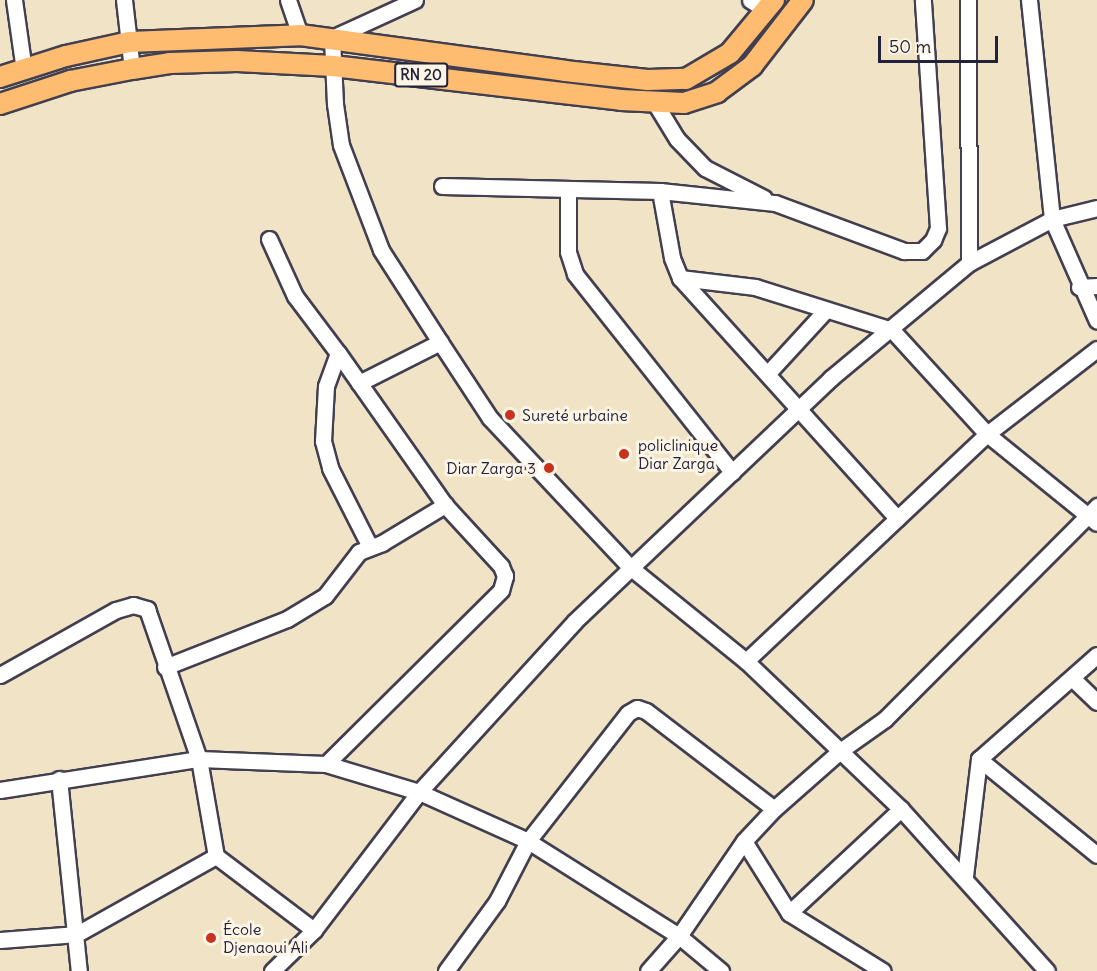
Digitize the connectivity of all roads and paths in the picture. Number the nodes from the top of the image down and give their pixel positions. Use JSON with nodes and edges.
{"nodes":[{"id":1,"x":14,"y":0,"type":"edge"},
{"id":2,"x":124,"y":0,"type":"edge"},
{"id":3,"x":288,"y":0,"type":"edge"},
{"id":4,"x":415,"y":0,"type":"edge"},
{"id":5,"x":803,"y":0,"type":"edge"},
{"id":6,"x":923,"y":0,"type":"edge"},
{"id":7,"x":968,"y":0,"type":"edge"},
{"id":8,"x":1029,"y":0,"type":"edge"},
{"id":9,"x":763,"y":3,"type":"edge"},
{"id":10,"x":300,"y":35,"type":"junction"},
{"id":11,"x":332,"y":38,"type":"junction"},
{"id":12,"x":129,"y":42,"type":"junction"},
{"id":13,"x":333,"y":66,"type":"junction"},
{"id":14,"x":132,"y":69,"type":"junction"},
{"id":15,"x":24,"y":70,"type":"junction"},
{"id":16,"x":0,"y":77,"type":"edge"},
{"id":17,"x":655,"y":103,"type":"junction"},
{"id":18,"x":0,"y":104,"type":"edge"},
{"id":19,"x":442,"y":186,"type":"dead end"},
{"id":20,"x":568,"y":189,"type":"junction"},
{"id":21,"x":660,"y":191,"type":"junction"},
{"id":22,"x":775,"y":203,"type":"junction"},
{"id":23,"x":1097,"y":208,"type":"edge"},
{"id":24,"x":1052,"y":219,"type":"junction"},
{"id":25,"x":269,"y":239,"type":"dead end"},
{"id":26,"x":969,"y":263,"type":"junction"},
{"id":27,"x":680,"y":278,"type":"junction"},
{"id":28,"x":1097,"y":286,"type":"edge"},
{"id":29,"x":1079,"y":287,"type":"junction"},
{"id":30,"x":825,"y":311,"type":"junction"},
{"id":31,"x":1097,"y":321,"type":"edge"},
{"id":32,"x":892,"y":330,"type":"junction"},
{"id":33,"x":440,"y":342,"type":"junction"},
{"id":34,"x":1097,"y":349,"type":"edge"},
{"id":35,"x":338,"y":353,"type":"junction"},
{"id":36,"x":768,"y":372,"type":"junction"},
{"id":37,"x":359,"y":383,"type":"junction"},
{"id":38,"x":800,"y":407,"type":"junction"},
{"id":39,"x":987,"y":434,"type":"junction"},
{"id":40,"x":732,"y":472,"type":"junction"},
{"id":41,"x":445,"y":505,"type":"junction"},
{"id":42,"x":1095,"y":514,"type":"edge"},
{"id":43,"x":897,"y":518,"type":"junction"},
{"id":44,"x":369,"y":545,"type":"junction"},
{"id":45,"x":632,"y":568,"type":"junction"},
{"id":46,"x":1097,"y":655,"type":"edge"},
{"id":47,"x":746,"y":661,"type":"junction"},
{"id":48,"x":165,"y":668,"type":"junction"},
{"id":49,"x":0,"y":675,"type":"edge"},
{"id":50,"x":1073,"y":679,"type":"junction"},
{"id":51,"x":1097,"y":702,"type":"edge"},
{"id":52,"x":840,"y":750,"type":"junction"},
{"id":53,"x":199,"y":759,"type":"junction"},
{"id":54,"x":979,"y":759,"type":"junction"},
{"id":55,"x":326,"y":764,"type":"junction"},
{"id":56,"x":59,"y":779,"type":"junction"},
{"id":57,"x":0,"y":790,"type":"edge"},
{"id":58,"x":419,"y":792,"type":"junction"},
{"id":59,"x":774,"y":809,"type":"junction"},
{"id":60,"x":900,"y":809,"type":"junction"},
{"id":61,"x":528,"y":841,"type":"junction"},
{"id":62,"x":744,"y":841,"type":"junction"},
{"id":63,"x":1097,"y":855,"type":"edge"},
{"id":64,"x":216,"y":856,"type":"junction"},
{"id":65,"x":965,"y":876,"type":"junction"},
{"id":66,"x":789,"y":913,"type":"junction"},
{"id":67,"x":314,"y":930,"type":"junction"},
{"id":68,"x":77,"y":934,"type":"junction"},
{"id":69,"x":680,"y":936,"type":"junction"},
{"id":70,"x":0,"y":940,"type":"edge"},
{"id":71,"x":79,"y":971,"type":"edge"},
{"id":72,"x":272,"y":971,"type":"edge"},
{"id":73,"x":446,"y":971,"type":"edge"},
{"id":74,"x":648,"y":971,"type":"edge"},
{"id":75,"x":721,"y":971,"type":"edge"},
{"id":76,"x":884,"y":971,"type":"edge"},
{"id":77,"x":1047,"y":971,"type":"edge"}],
"edges":[{"from":1,"to":15,"type":"street"},
{"from":2,"to":12,"type":"street"},
{"from":3,"to":10,"type":"street"},
{"from":4,"to":11,"type":"street"},
{"from":5,"to":17,"type":"main road","number":"RN 20"},
{"from":6,"to":22,"type":"street"},
{"from":7,"to":26,"type":"street"},
{"from":8,"to":24,"type":"street"},
{"from":9,"to":11,"type":"main road","number":"RN 20"},
{"from":10,"to":11,"type":"main road","number":"RN 20"},
{"from":10,"to":12,"type":"main road","number":"RN 20"},
{"from":11,"to":13,"type":"street"},
{"from":12,"to":14,"type":"street"},
{"from":12,"to":15,"type":"main road","number":"RN 20"},
{"from":13,"to":14,"type":"main road","number":"RN 20"},
{"from":13,"to":17,"type":"main road","number":"RN 20"},
{"from":13,"to":33,"type":"street"},
{"from":14,"to":18,"type":"main road","number":"RN 20"},
{"from":15,"to":16,"type":"main road","number":"RN 20"},
{"from":17,"to":22,"type":"street"},
{"from":19,"to":20,"type":"street"},
{"from":20,"to":21,"type":"street"},
{"from":20,"to":40,"type":"street"},
{"from":21,"to":22,"type":"street"},
{"from":21,"to":27,"type":"street"},
{"from":23,"to":24,"type":"street"},
{"from":24,"to":26,"type":"street"},
{"from":24,"to":29,"type":"street"},
{"from":25,"to":35,"type":"street"},
{"from":26,"to":32,"type":"street"},
{"from":27,"to":30,"type":"street"},
{"from":27,"to":36,"type":"street"},
{"from":28,"to":29,"type":"street"},
{"from":29,"to":31,"type":"street"},
{"from":30,"to":32,"type":"street"},
{"from":30,"to":36,"type":"street"},
{"from":32,"to":38,"type":"street"},
{"from":32,"to":39,"type":"street"},
{"from":33,"to":37,"type":"street"},
{"from":33,"to":45,"type":"street"},
{"from":34,"to":39,"type":"street"},
{"from":35,"to":37,"type":"street"},
{"from":35,"to":44,"type":"street"},
{"from":36,"to":38,"type":"street"},
{"from":37,"to":41,"type":"street"},
{"from":38,"to":40,"type":"street"},
{"from":38,"to":43,"type":"street"},
{"from":39,"to":42,"type":"street"},
{"from":39,"to":43,"type":"street"},
{"from":40,"to":45,"type":"street"},
{"from":41,"to":44,"type":"street"},
{"from":41,"to":55,"type":"street"},
{"from":42,"to":52,"type":"street"},
{"from":43,"to":47,"type":"street"},
{"from":44,"to":48,"type":"street"},
{"from":45,"to":47,"type":"street"},
{"from":45,"to":58,"type":"street"},
{"from":46,"to":50,"type":"street"},
{"from":47,"to":52,"type":"street"},
{"from":48,"to":49,"type":"street"},
{"from":48,"to":53,"type":"street"},
{"from":50,"to":51,"type":"street"},
{"from":50,"to":54,"type":"street"},
{"from":52,"to":59,"type":"street"},
{"from":52,"to":60,"type":"street"},
{"from":53,"to":55,"type":"street"},
{"from":53,"to":56,"type":"street"},
{"from":53,"to":64,"type":"street"},
{"from":54,"to":63,"type":"street"},
{"from":54,"to":65,"type":"street"},
{"from":55,"to":58,"type":"street"},
{"from":56,"to":57,"type":"street"},
{"from":56,"to":68,"type":"street"},
{"from":58,"to":61,"type":"street"},
{"from":58,"to":67,"type":"street"},
{"from":59,"to":61,"type":"street"},
{"from":59,"to":62,"type":"street"},
{"from":60,"to":65,"type":"street"},
{"from":60,"to":66,"type":"street"},
{"from":61,"to":69,"type":"street"},
{"from":61,"to":73,"type":"street"},
{"from":62,"to":66,"type":"street"},
{"from":62,"to":69,"type":"street"},
{"from":64,"to":67,"type":"street"},
{"from":64,"to":68,"type":"street"},
{"from":65,"to":77,"type":"street"},
{"from":66,"to":76,"type":"street"},
{"from":67,"to":72,"type":"street"},
{"from":68,"to":70,"type":"street"},
{"from":68,"to":71,"type":"street"},
{"from":69,"to":74,"type":"street"},
{"from":69,"to":75,"type":"street"}]}
